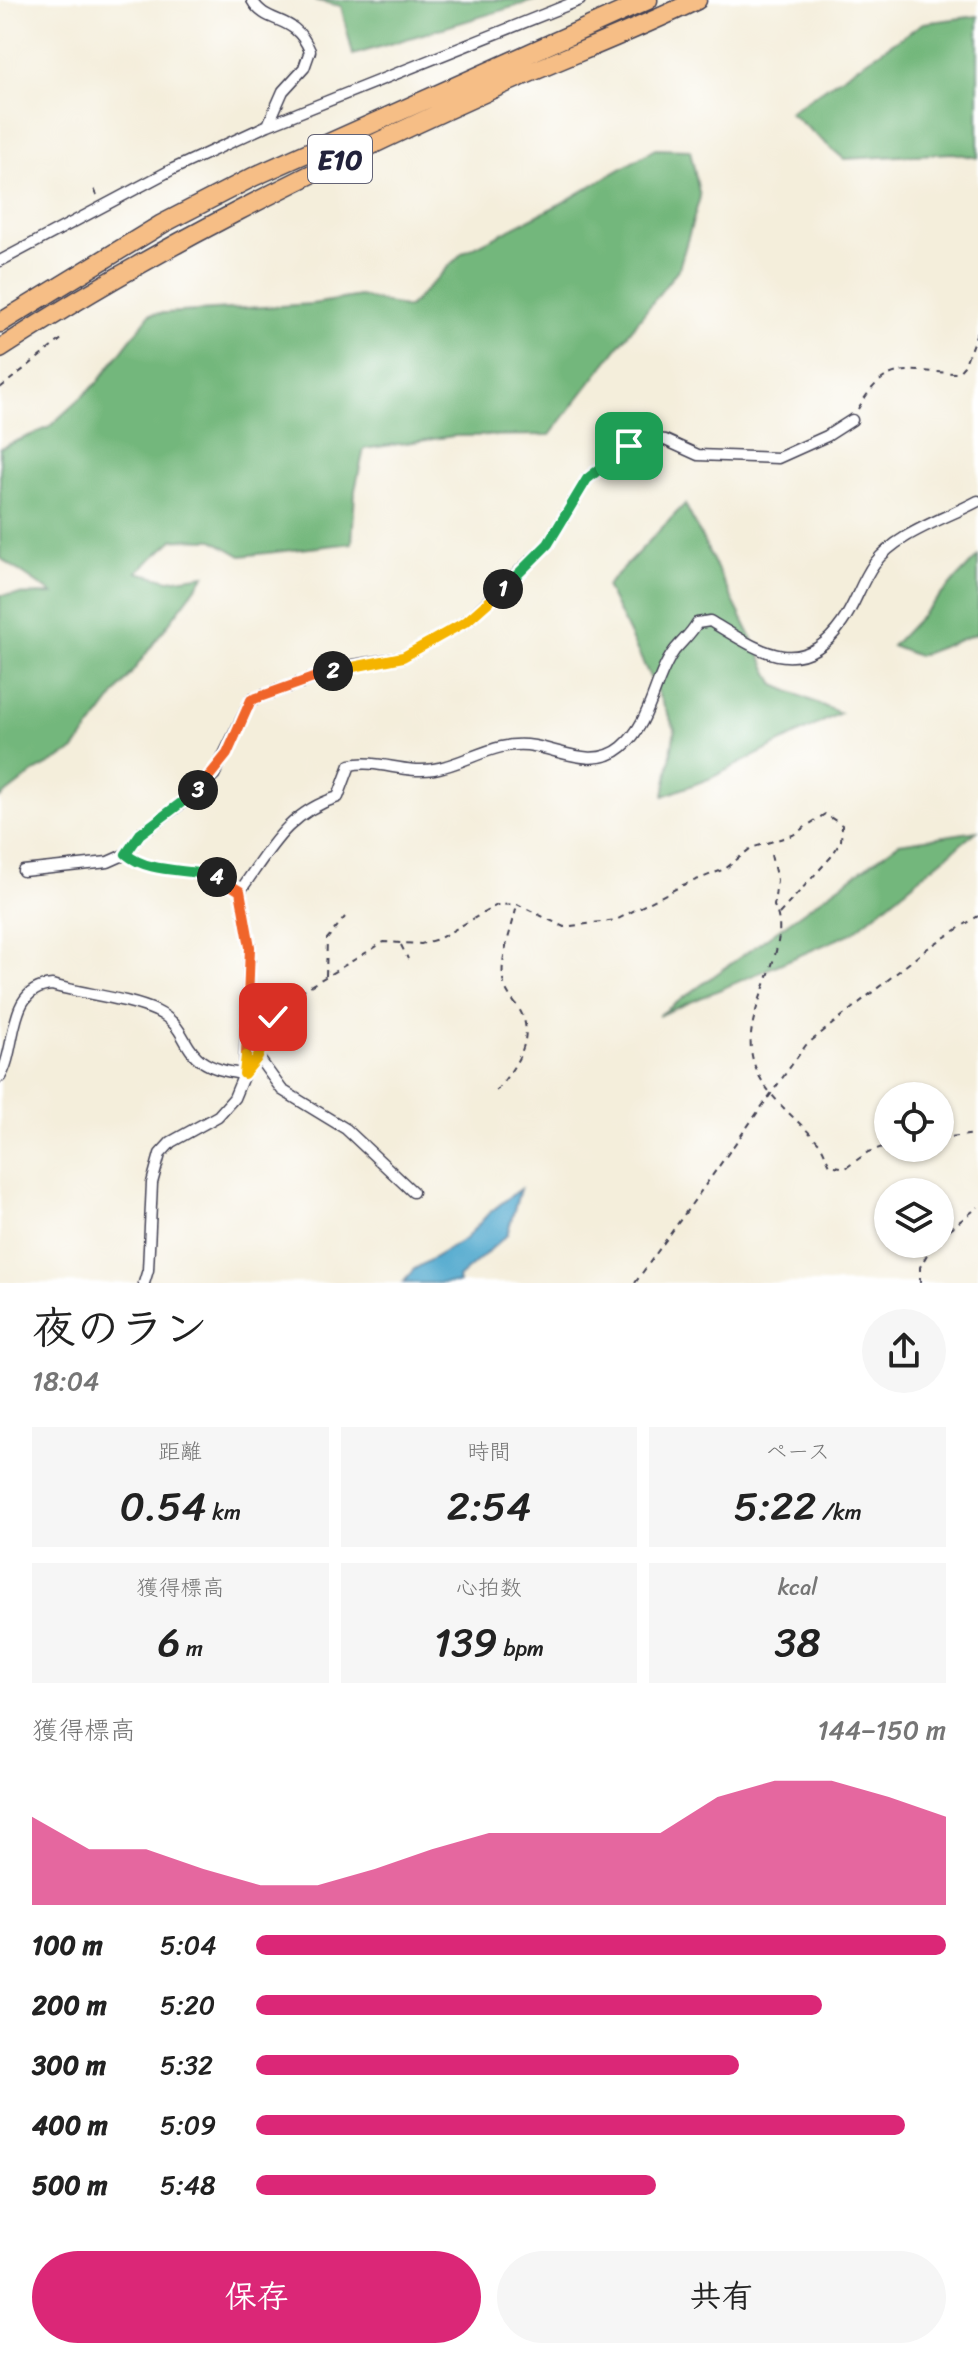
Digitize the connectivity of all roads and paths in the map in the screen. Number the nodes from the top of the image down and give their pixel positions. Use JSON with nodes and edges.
{"nodes":[{"id":1,"x":252,"y":0,"type":"edge"},
{"id":2,"x":580,"y":0,"type":"edge"},
{"id":3,"x":648,"y":0,"type":"edge"},
{"id":4,"x":697,"y":0,"type":"edge"},
{"id":5,"x":268,"y":125,"type":"junction"},
{"id":6,"x":0,"y":261,"type":"edge"},
{"id":7,"x":0,"y":323,"type":"edge"},
{"id":8,"x":978,"y":330,"type":"edge"},
{"id":9,"x":63,"y":338,"type":"dead end"},
{"id":10,"x":0,"y":349,"type":"edge"},
{"id":11,"x":0,"y":388,"type":"edge"},
{"id":12,"x":852,"y":420,"type":"joint"},
{"id":13,"x":978,"y":501,"type":"edge"},
{"id":14,"x":126,"y":854,"type":"junction"},
{"id":15,"x":771,"y":855,"type":"dead end"},
{"id":16,"x":23,"y":871,"type":"dead end"},
{"id":17,"x":240,"y":891,"type":"junction"},
{"id":18,"x":517,"y":904,"type":"junction"},
{"id":19,"x":779,"y":914,"type":"junction"},
{"id":20,"x":978,"y":916,"type":"edge"},
{"id":21,"x":345,"y":917,"type":"dead end"},
{"id":22,"x":400,"y":945,"type":"junction"},
{"id":23,"x":408,"y":959,"type":"dead end"},
{"id":24,"x":326,"y":977,"type":"junction"},
{"id":25,"x":289,"y":1000,"type":"joint"},
{"id":26,"x":258,"y":1057,"type":"junction"},
{"id":27,"x":244,"y":1074,"type":"junction"},
{"id":28,"x":0,"y":1077,"type":"edge"},
{"id":29,"x":496,"y":1091,"type":"dead end"},
{"id":30,"x":773,"y":1097,"type":"junction"},
{"id":31,"x":978,"y":1134,"type":"edge"},
{"id":32,"x":954,"y":1137,"type":"edge"},
{"id":33,"x":874,"y":1150,"type":"edge"},
{"id":34,"x":413,"y":1192,"type":"dead end"},
{"id":35,"x":978,"y":1207,"type":"edge"},
{"id":36,"x":954,"y":1226,"type":"edge"},
{"id":37,"x":925,"y":1258,"type":"edge"},
{"id":38,"x":144,"y":1283,"type":"edge"},
{"id":39,"x":635,"y":1283,"type":"edge"},
{"id":40,"x":920,"y":1283,"type":"edge"}],
"edges":[{"from":1,"to":5,"type":"street"},
{"from":2,"to":5,"type":"street"},
{"from":3,"to":7,"type":"highway","number":"E10"},
{"from":4,"to":10,"type":"highway","number":"E10"},
{"from":5,"to":6,"type":"street"},
{"from":8,"to":12,"type":"path"},
{"from":9,"to":11,"type":"path"},
{"from":12,"to":14,"type":"street"},
{"from":13,"to":17,"type":"street"},
{"from":14,"to":16,"type":"street"},
{"from":14,"to":17,"type":"path"},
{"from":15,"to":19,"type":"path"},
{"from":17,"to":27,"type":"street"},
{"from":18,"to":19,"type":"path"},
{"from":18,"to":22,"type":"path"},
{"from":18,"to":29,"type":"path"},
{"from":19,"to":30,"type":"path"},
{"from":20,"to":30,"type":"path"},
{"from":21,"to":24,"type":"path"},
{"from":22,"to":23,"type":"path"},
{"from":22,"to":24,"type":"path"},
{"from":24,"to":25,"type":"path"},
{"from":25,"to":26,"type":"street"},
{"from":26,"to":27,"type":"street"},
{"from":26,"to":34,"type":"street"},
{"from":27,"to":28,"type":"street"},
{"from":27,"to":38,"type":"street"},
{"from":30,"to":33,"type":"path"},
{"from":30,"to":39,"type":"path"},
{"from":31,"to":32,"type":"path"},
{"from":35,"to":36,"type":"path"},
{"from":37,"to":40,"type":"path"}]}
